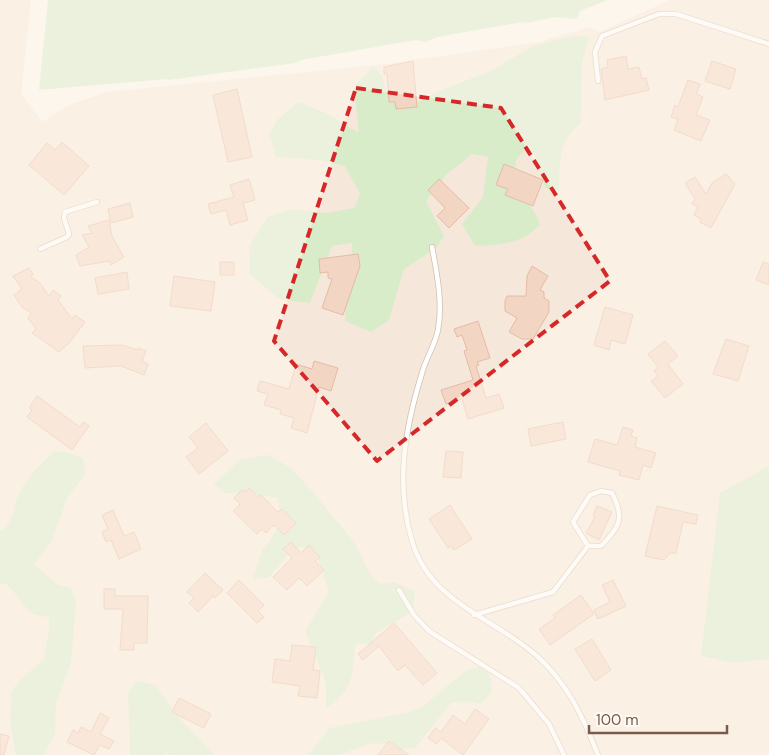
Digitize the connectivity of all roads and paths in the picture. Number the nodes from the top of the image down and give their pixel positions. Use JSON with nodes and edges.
{"nodes":[{"id":1,"x":769,"y":44,"type":"edge"},
{"id":2,"x":598,"y":81,"type":"dead end"},
{"id":3,"x":97,"y":202,"type":"dead end"},
{"id":4,"x":432,"y":247,"type":"dead end"},
{"id":5,"x":40,"y":249,"type":"dead end"},
{"id":6,"x":588,"y":546,"type":"junction"},
{"id":7,"x":399,"y":590,"type":"dead end"},
{"id":8,"x":474,"y":615,"type":"junction"},
{"id":9,"x":564,"y":755,"type":"edge"},
{"id":10,"x":598,"y":755,"type":"edge"}],
"edges":[{"from":1,"to":2,"type":"lane"},
{"from":3,"to":5,"type":"lane"},
{"from":4,"to":8,"type":"lane"},
{"from":6,"to":6,"type":"lane"},
{"from":6,"to":8,"type":"lane"},
{"from":7,"to":9,"type":"lane"},
{"from":8,"to":10,"type":"lane"}]}
